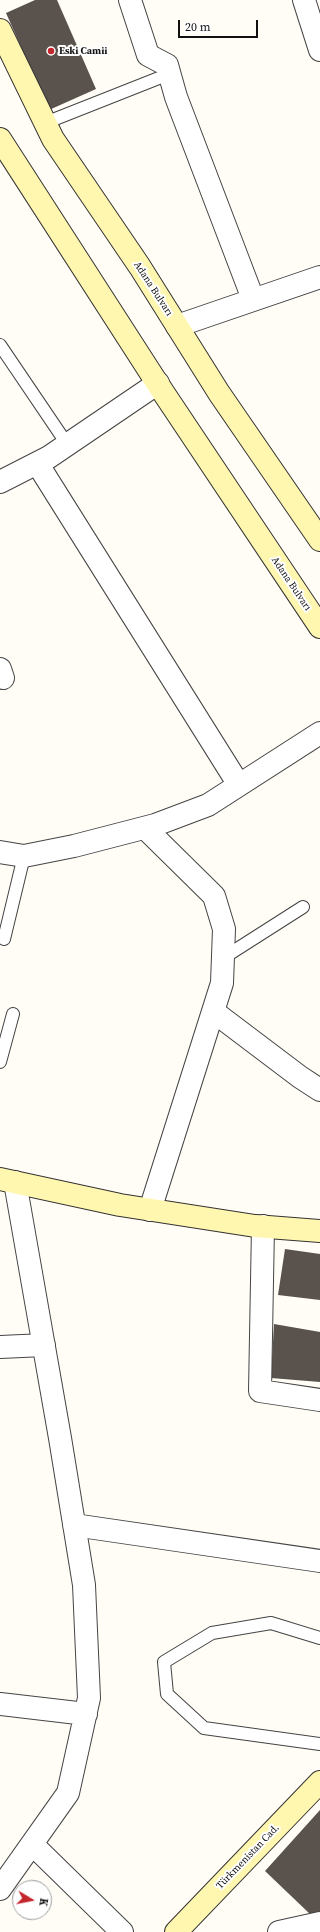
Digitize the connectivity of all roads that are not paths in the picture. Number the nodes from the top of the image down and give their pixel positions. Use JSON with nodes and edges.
{"nodes":[{"id":1,"x":130,"y":0,"type":"edge"},
{"id":2,"x":304,"y":0,"type":"edge"},
{"id":3,"x":0,"y":30,"type":"edge"},
{"id":4,"x":320,"y":50,"type":"edge"},
{"id":5,"x":169,"y":74,"type":"junction"},
{"id":6,"x":45,"y":123,"type":"junction"},
{"id":7,"x":3,"y":150,"type":"edge"},
{"id":8,"x":320,"y":277,"type":"edge"},
{"id":9,"x":254,"y":299,"type":"junction"},
{"id":10,"x":177,"y":326,"type":"junction"},
{"id":11,"x":0,"y":345,"type":"edge"},
{"id":12,"x":158,"y":383,"type":"junction"},
{"id":13,"x":67,"y":444,"type":"junction"},
{"id":14,"x":37,"y":463,"type":"junction"},
{"id":15,"x":0,"y":482,"type":"edge"},
{"id":16,"x":319,"y":538,"type":"edge"},
{"id":17,"x":320,"y":626,"type":"edge"},
{"id":18,"x":320,"y":733,"type":"edge"},
{"id":19,"x":240,"y":785,"type":"junction"},
{"id":20,"x":145,"y":828,"type":"junction"},
{"id":21,"x":0,"y":852,"type":"edge"},
{"id":22,"x":24,"y":856,"type":"junction"},
{"id":23,"x":303,"y":907,"type":"dead end"},
{"id":24,"x":4,"y":939,"type":"dead end"},
{"id":25,"x":223,"y":958,"type":"junction"},
{"id":26,"x":214,"y":1012,"type":"junction"},
{"id":27,"x":13,"y":1014,"type":"dead end"},
{"id":28,"x":0,"y":1062,"type":"edge"},
{"id":29,"x":320,"y":1090,"type":"edge"},
{"id":30,"x":7,"y":1181,"type":"edge"},
{"id":31,"x":150,"y":1210,"type":"junction"},
{"id":32,"x":263,"y":1226,"type":"junction"},
{"id":33,"x":320,"y":1231,"type":"edge"},
{"id":34,"x":44,"y":1345,"type":"junction"},
{"id":35,"x":0,"y":1347,"type":"edge"},
{"id":36,"x":320,"y":1400,"type":"edge"},
{"id":37,"x":74,"y":1525,"type":"junction"},
{"id":38,"x":320,"y":1561,"type":"edge"},
{"id":39,"x":320,"y":1638,"type":"edge"},
{"id":40,"x":1,"y":1700,"type":"edge"},
{"id":41,"x":86,"y":1714,"type":"junction"},
{"id":42,"x":320,"y":1744,"type":"edge"},
{"id":43,"x":320,"y":1782,"type":"edge"},
{"id":44,"x":32,"y":1844,"type":"junction"},
{"id":45,"x":0,"y":1889,"type":"edge"},
{"id":46,"x":320,"y":1923,"type":"edge"},
{"id":47,"x":122,"y":1932,"type":"edge"},
{"id":48,"x":176,"y":1932,"type":"edge"},
{"id":49,"x":279,"y":1932,"type":"edge"}],
"edges":[{"from":1,"to":5,"type":"street"},
{"from":2,"to":4,"type":"street"},
{"from":3,"to":6,"type":"main road","name":"Adana Bulvarı"},
{"from":5,"to":6,"type":"lane"},
{"from":5,"to":9,"type":"street"},
{"from":6,"to":10,"type":"main road","name":"Adana Bulvarı"},
{"from":7,"to":12,"type":"main road","name":"Adana Bulvarı"},
{"from":8,"to":9,"type":"street"},
{"from":9,"to":10,"type":"street"},
{"from":10,"to":16,"type":"main road","name":"Adana Bulvarı"},
{"from":11,"to":13,"type":"lane"},
{"from":12,"to":13,"type":"street"},
{"from":12,"to":17,"type":"main road","name":"Adana Bulvarı"},
{"from":13,"to":14,"type":"street"},
{"from":14,"to":15,"type":"street"},
{"from":14,"to":19,"type":"street"},
{"from":18,"to":19,"type":"street"},
{"from":19,"to":20,"type":"street"},
{"from":20,"to":22,"type":"street"},
{"from":20,"to":25,"type":"street"},
{"from":21,"to":22,"type":"street"},
{"from":22,"to":24,"type":"lane"},
{"from":23,"to":25,"type":"lane"},
{"from":25,"to":26,"type":"street"},
{"from":26,"to":29,"type":"street"},
{"from":26,"to":31,"type":"street"},
{"from":27,"to":28,"type":"lane"},
{"from":30,"to":31,"type":"main road"},
{"from":30,"to":34,"type":"street"},
{"from":31,"to":32,"type":"main road"},
{"from":32,"to":33,"type":"main road"},
{"from":32,"to":36,"type":"street"},
{"from":34,"to":35,"type":"street"},
{"from":34,"to":37,"type":"street"},
{"from":37,"to":38,"type":"street"},
{"from":37,"to":41,"type":"street"},
{"from":39,"to":42,"type":"lane"},
{"from":40,"to":41,"type":"street"},
{"from":41,"to":44,"type":"street"},
{"from":43,"to":48,"type":"main road","name":"Türkmenistan Cad."},
{"from":44,"to":45,"type":"street"},
{"from":44,"to":47,"type":"street"},
{"from":46,"to":49,"type":"street"}]}
